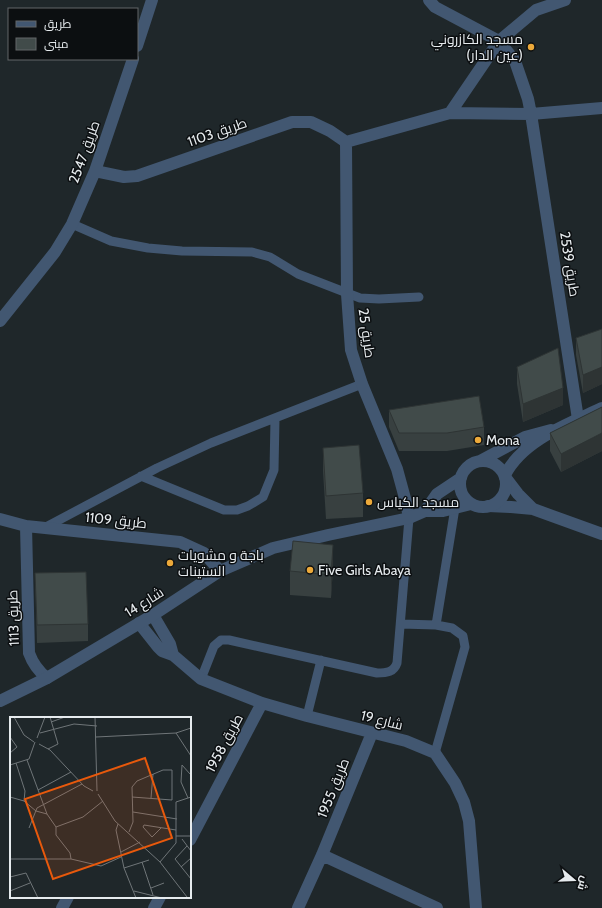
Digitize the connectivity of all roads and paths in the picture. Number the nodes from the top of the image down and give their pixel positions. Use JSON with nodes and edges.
{"nodes":[{"id":1,"x":152,"y":0,"type":"edge"},
{"id":2,"x":429,"y":0,"type":"edge"},
{"id":3,"x":565,"y":0,"type":"edge"},
{"id":4,"x":499,"y":41,"type":"junction"},
{"id":5,"x":138,"y":43,"type":"edge"},
{"id":6,"x":133,"y":60,"type":"edge"},
{"id":7,"x":602,"y":108,"type":"edge"},
{"id":8,"x":450,"y":113,"type":"junction"},
{"id":9,"x":531,"y":114,"type":"junction"},
{"id":10,"x":346,"y":142,"type":"junction"},
{"id":11,"x":95,"y":170,"type":"junction"},
{"id":12,"x":72,"y":224,"type":"junction"},
{"id":13,"x":347,"y":294,"type":"junction"},
{"id":14,"x":419,"y":297,"type":"dead end"},
{"id":15,"x":0,"y":320,"type":"edge"},
{"id":16,"x":362,"y":384,"type":"junction"},
{"id":17,"x":602,"y":408,"type":"edge"},
{"id":18,"x":275,"y":419,"type":"junction"},
{"id":19,"x":578,"y":419,"type":"junction"},
{"id":20,"x":558,"y":428,"type":"junction"},
{"id":21,"x":480,"y":461,"type":"junction"},
{"id":22,"x":142,"y":476,"type":"junction"},
{"id":23,"x":505,"y":476,"type":"junction"},
{"id":24,"x":461,"y":478,"type":"junction"},
{"id":25,"x":471,"y":504,"type":"junction"},
{"id":26,"x":488,"y":506,"type":"junction"},
{"id":27,"x":455,"y":508,"type":"junction"},
{"id":28,"x":533,"y":509,"type":"junction"},
{"id":29,"x":425,"y":511,"type":"junction"},
{"id":30,"x":409,"y":518,"type":"junction"},
{"id":31,"x":0,"y":519,"type":"edge"},
{"id":32,"x":26,"y":526,"type":"junction"},
{"id":33,"x":44,"y":528,"type":"junction"},
{"id":34,"x":602,"y":534,"type":"edge"},
{"id":35,"x":220,"y":571,"type":"junction"},
{"id":36,"x":153,"y":615,"type":"junction"},
{"id":37,"x":139,"y":623,"type":"junction"},
{"id":38,"x":401,"y":624,"type":"junction"},
{"id":39,"x":436,"y":625,"type":"junction"},
{"id":40,"x":173,"y":655,"type":"junction"},
{"id":41,"x":321,"y":660,"type":"junction"},
{"id":42,"x":46,"y":678,"type":"junction"},
{"id":43,"x":200,"y":678,"type":"junction"},
{"id":44,"x":0,"y":701,"type":"edge"},
{"id":45,"x":262,"y":702,"type":"junction"},
{"id":46,"x":307,"y":716,"type":"junction"},
{"id":47,"x":372,"y":733,"type":"junction"},
{"id":48,"x":435,"y":753,"type":"junction"},
{"id":49,"x":191,"y":838,"type":"edge"},
{"id":50,"x":322,"y":855,"type":"junction"},
{"id":51,"x":67,"y":898,"type":"edge"},
{"id":52,"x":159,"y":898,"type":"edge"},
{"id":53,"x":62,"y":908,"type":"edge"},
{"id":54,"x":154,"y":908,"type":"edge"},
{"id":55,"x":298,"y":908,"type":"edge"},
{"id":56,"x":437,"y":908,"type":"edge"},
{"id":57,"x":476,"y":908,"type":"edge"}],
"edges":[{"from":1,"to":5,"type":"street"},
{"from":2,"to":4,"type":"street"},
{"from":3,"to":4,"type":"street"},
{"from":4,"to":8,"type":"street"},
{"from":4,"to":9,"type":"street","name":"طريق 2539"},
{"from":6,"to":11,"type":"street","name":"طريق 2547"},
{"from":7,"to":9,"type":"street"},
{"from":8,"to":9,"type":"street"},
{"from":8,"to":10,"type":"street"},
{"from":9,"to":19,"type":"street","name":"طريق 2539"},
{"from":10,"to":11,"type":"street","name":"طريق 1103"},
{"from":10,"to":13,"type":"street","name":"طريق 25"},
{"from":11,"to":12,"type":"street","name":"طريق 2547"},
{"from":12,"to":13,"type":"lane"},
{"from":12,"to":15,"type":"street","name":"طريق 2547"},
{"from":13,"to":14,"type":"lane"},
{"from":13,"to":16,"type":"street","name":"طريق 25"},
{"from":16,"to":18,"type":"lane"},
{"from":16,"to":30,"type":"street","name":"طريق 25"},
{"from":17,"to":19,"type":"street"},
{"from":18,"to":22,"type":"lane"},
{"from":18,"to":22,"type":"lane"},
{"from":19,"to":20,"type":"street"},
{"from":20,"to":21,"type":"street"},
{"from":20,"to":23,"type":"street"},
{"from":21,"to":23,"type":"street"},
{"from":21,"to":24,"type":"street"},
{"from":22,"to":33,"type":"lane"},
{"from":23,"to":26,"type":"street"},
{"from":23,"to":28,"type":"street"},
{"from":24,"to":25,"type":"street"},
{"from":24,"to":29,"type":"street"},
{"from":25,"to":26,"type":"street"},
{"from":25,"to":27,"type":"street","name":"شارع 14"},
{"from":26,"to":28,"type":"street"},
{"from":27,"to":29,"type":"street","name":"شارع 14"},
{"from":27,"to":39,"type":"lane"},
{"from":28,"to":34,"type":"street"},
{"from":29,"to":30,"type":"street","name":"شارع 14"},
{"from":30,"to":35,"type":"street","name":"شارع 14"},
{"from":30,"to":38,"type":"lane"},
{"from":31,"to":32,"type":"street","name":"طريق 1109"},
{"from":32,"to":33,"type":"street","name":"طريق 1109"},
{"from":32,"to":42,"type":"street","name":"طريق 1113"},
{"from":33,"to":35,"type":"street","name":"طريق 1109"},
{"from":35,"to":36,"type":"street","name":"شارع 14"},
{"from":36,"to":37,"type":"street","name":"شارع 14"},
{"from":36,"to":40,"type":"street","name":"شارع 19"},
{"from":37,"to":40,"type":"street","name":"شارع 19"},
{"from":37,"to":42,"type":"street","name":"شارع 14"},
{"from":38,"to":39,"type":"lane"},
{"from":38,"to":41,"type":"lane"},
{"from":39,"to":48,"type":"lane"},
{"from":40,"to":43,"type":"street","name":"شارع 19"},
{"from":41,"to":43,"type":"lane"},
{"from":41,"to":46,"type":"lane"},
{"from":42,"to":44,"type":"street","name":"شارع 14"},
{"from":43,"to":45,"type":"street","name":"شارع 19"},
{"from":45,"to":46,"type":"street","name":"شارع 19"},
{"from":45,"to":49,"type":"street","name":"طريق 1958"},
{"from":46,"to":47,"type":"street","name":"شارع 19"},
{"from":47,"to":48,"type":"street","name":"شارع 19"},
{"from":47,"to":50,"type":"street","name":"طريق 1955"},
{"from":48,"to":57,"type":"street"},
{"from":50,"to":55,"type":"street","name":"طريق 1955"},
{"from":50,"to":56,"type":"street"},
{"from":51,"to":53,"type":"street"},
{"from":52,"to":54,"type":"street"}]}
